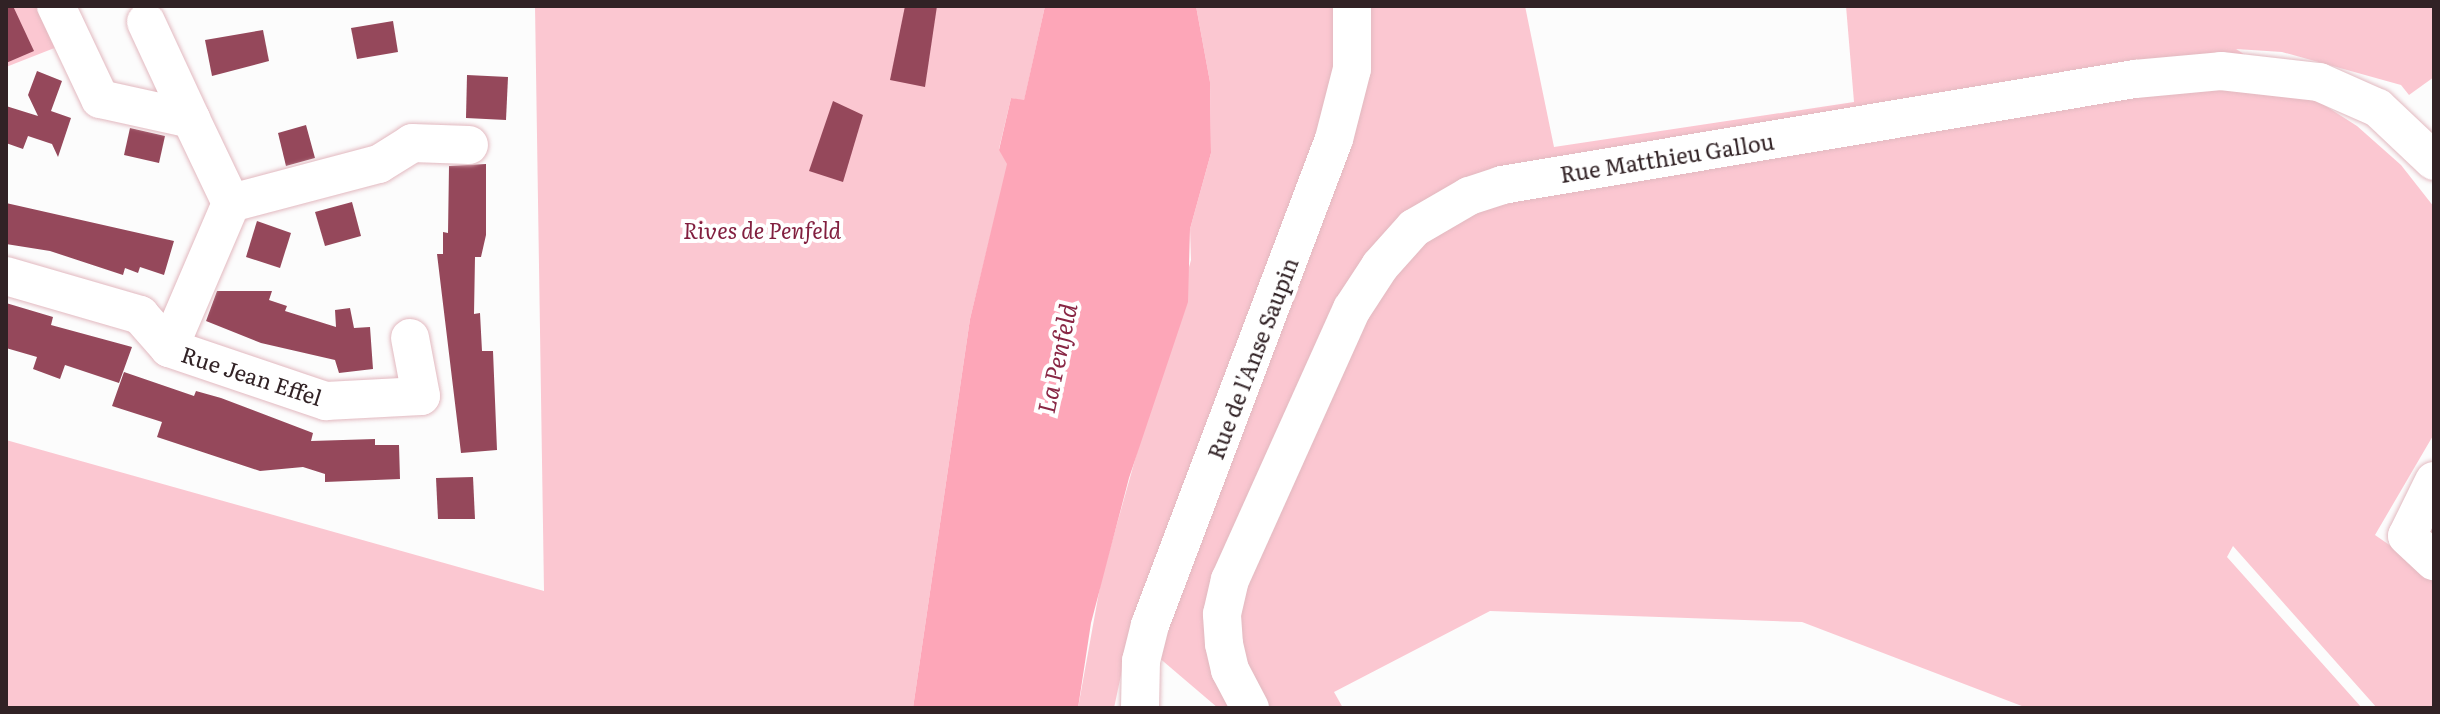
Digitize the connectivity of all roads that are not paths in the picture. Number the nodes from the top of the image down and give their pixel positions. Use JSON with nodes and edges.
{"nodes":[{"id":1,"x":56,"y":6,"type":"edge"},
{"id":2,"x":1352,"y":6,"type":"edge"},
{"id":3,"x":146,"y":22,"type":"dead end"},
{"id":4,"x":191,"y":119,"type":"junction"},
{"id":5,"x":469,"y":145,"type":"dead end"},
{"id":6,"x":2434,"y":161,"type":"edge"},
{"id":7,"x":231,"y":203,"type":"junction"},
{"id":8,"x":6,"y":276,"type":"edge"},
{"id":9,"x":410,"y":338,"type":"dead end"},
{"id":10,"x":169,"y":348,"type":"junction"},
{"id":11,"x":2434,"y":481,"type":"edge"},
{"id":12,"x":2434,"y":561,"type":"edge"},
{"id":13,"x":1140,"y":708,"type":"edge"},
{"id":14,"x":1250,"y":708,"type":"edge"}],
"edges":[{"from":1,"to":4,"type":"street"},
{"from":2,"to":13,"type":"street","name":"Rue de l'Anse Saupin"},
{"from":3,"to":4,"type":"street"},
{"from":4,"to":7,"type":"street"},
{"from":5,"to":7,"type":"street"},
{"from":6,"to":14,"type":"street","name":"Rue Matthieu Gallou"},
{"from":7,"to":10,"type":"street"},
{"from":8,"to":10,"type":"street"},
{"from":9,"to":10,"type":"street","name":"Rue Jean Effel"},
{"from":11,"to":12,"type":"street"}]}
